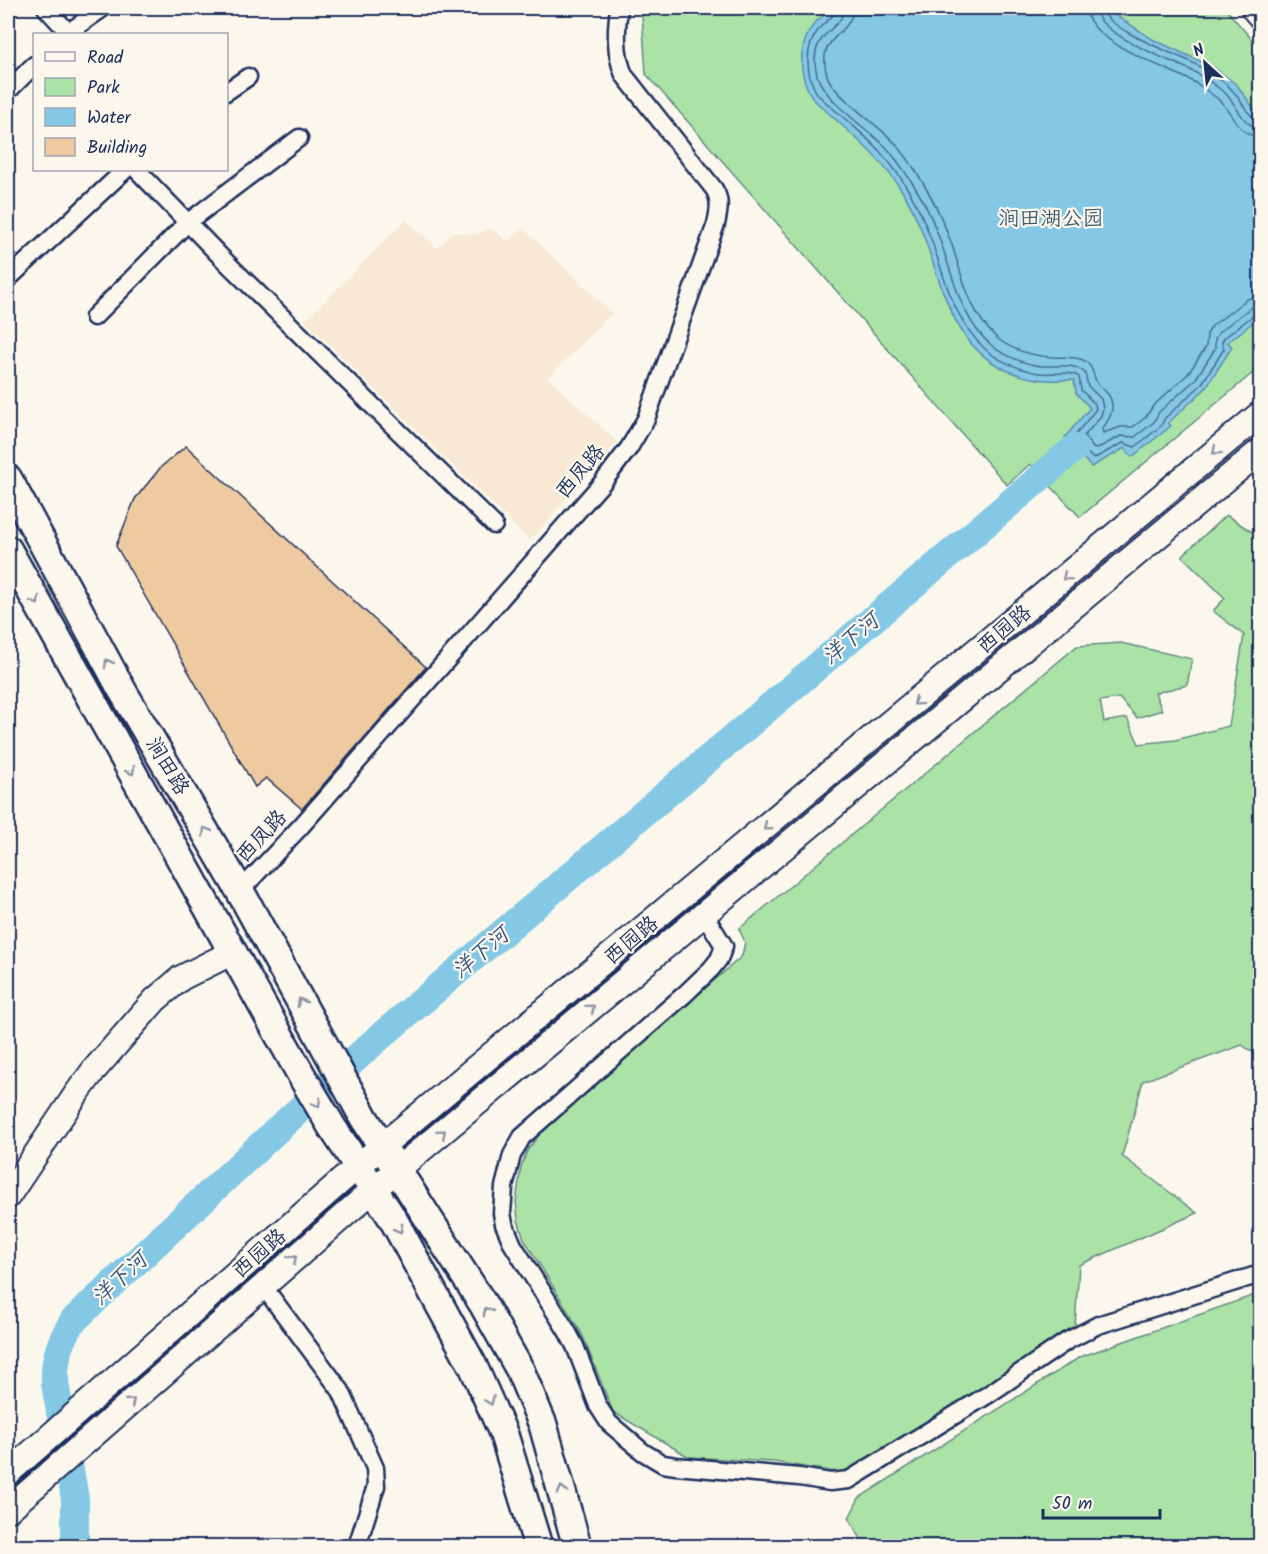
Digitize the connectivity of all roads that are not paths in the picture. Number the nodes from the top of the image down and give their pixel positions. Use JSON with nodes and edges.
{"nodes":[{"id":1,"x":46,"y":8,"type":"edge"},
{"id":2,"x":103,"y":8,"type":"edge"},
{"id":3,"x":619,"y":8,"type":"edge"},
{"id":4,"x":1253,"y":8,"type":"edge"},
{"id":5,"x":1260,"y":16,"type":"edge"},
{"id":6,"x":67,"y":33,"type":"edge"},
{"id":7,"x":69,"y":33,"type":"edge"},
{"id":8,"x":33,"y":66,"type":"edge"},
{"id":9,"x":248,"y":77,"type":"dead end"},
{"id":10,"x":8,"y":91,"type":"edge"},
{"id":11,"x":228,"y":91,"type":"edge"},
{"id":12,"x":299,"y":138,"type":"dead end"},
{"id":13,"x":124,"y":171,"type":"edge"},
{"id":14,"x":138,"y":171,"type":"edge"},
{"id":15,"x":187,"y":223,"type":"junction"},
{"id":16,"x":9,"y":278,"type":"edge"},
{"id":17,"x":94,"y":317,"type":"dead end"},
{"id":18,"x":1260,"y":414,"type":"edge"},
{"id":19,"x":1260,"y":451,"type":"edge"},
{"id":20,"x":8,"y":480,"type":"edge"},
{"id":21,"x":494,"y":525,"type":"dead end"},
{"id":22,"x":8,"y":550,"type":"edge"},
{"id":23,"x":240,"y":891,"type":"junction"},
{"id":24,"x":704,"y":914,"type":"junction"},
{"id":25,"x":233,"y":952,"type":"junction"},
{"id":26,"x":382,"y":1147,"type":"junction"},
{"id":27,"x":358,"y":1166,"type":"junction"},
{"id":28,"x":398,"y":1169,"type":"junction"},
{"id":29,"x":374,"y":1189,"type":"junction"},
{"id":30,"x":8,"y":1196,"type":"edge"},
{"id":31,"x":1260,"y":1274,"type":"edge"},
{"id":32,"x":263,"y":1286,"type":"junction"},
{"id":33,"x":8,"y":1473,"type":"edge"},
{"id":34,"x":8,"y":1510,"type":"edge"},
{"id":35,"x":357,"y":1546,"type":"edge"},
{"id":36,"x":538,"y":1546,"type":"edge"},
{"id":37,"x":577,"y":1546,"type":"edge"}],
"edges":[{"from":1,"to":6,"type":"street"},
{"from":2,"to":7,"type":"street"},
{"from":3,"to":23,"type":"street","name":"西凤路"},
{"from":4,"to":5,"type":"main road"},
{"from":8,"to":10,"type":"street"},
{"from":9,"to":11,"type":"street"},
{"from":12,"to":15,"type":"street"},
{"from":13,"to":16,"type":"street"},
{"from":14,"to":15,"type":"street"},
{"from":15,"to":17,"type":"street"},
{"from":15,"to":21,"type":"street"},
{"from":18,"to":26,"type":"main road","name":"西园路","one_way":true},
{"from":19,"to":24,"type":"main road","name":"西园路"},
{"from":23,"to":20,"type":"main road","name":"涧田路","one_way":true},
{"from":22,"to":25,"type":"main road","name":"涧田路","one_way":true},
{"from":26,"to":23,"type":"main road","name":"涧田路","one_way":true},
{"from":28,"to":24,"type":"main road","name":"西园路","one_way":true},
{"from":24,"to":31,"type":"street"},
{"from":25,"to":27,"type":"main road","name":"涧田路","one_way":true},
{"from":25,"to":30,"type":"main road"},
{"from":26,"to":27,"type":"main road","name":"西园路"},
{"from":26,"to":28,"type":"main road","name":"涧田路"},
{"from":27,"to":29,"type":"main road","name":"涧田路"},
{"from":27,"to":33,"type":"main road","name":"西园路"},
{"from":28,"to":29,"type":"main road","name":"西园路"},
{"from":37,"to":28,"type":"main road","name":"涧田路","one_way":true},
{"from":32,"to":29,"type":"main road","name":"西园路","one_way":true},
{"from":29,"to":36,"type":"main road","name":"涧田路","one_way":true},
{"from":34,"to":32,"type":"main road","name":"西园路","one_way":true},
{"from":32,"to":35,"type":"street"}]}
